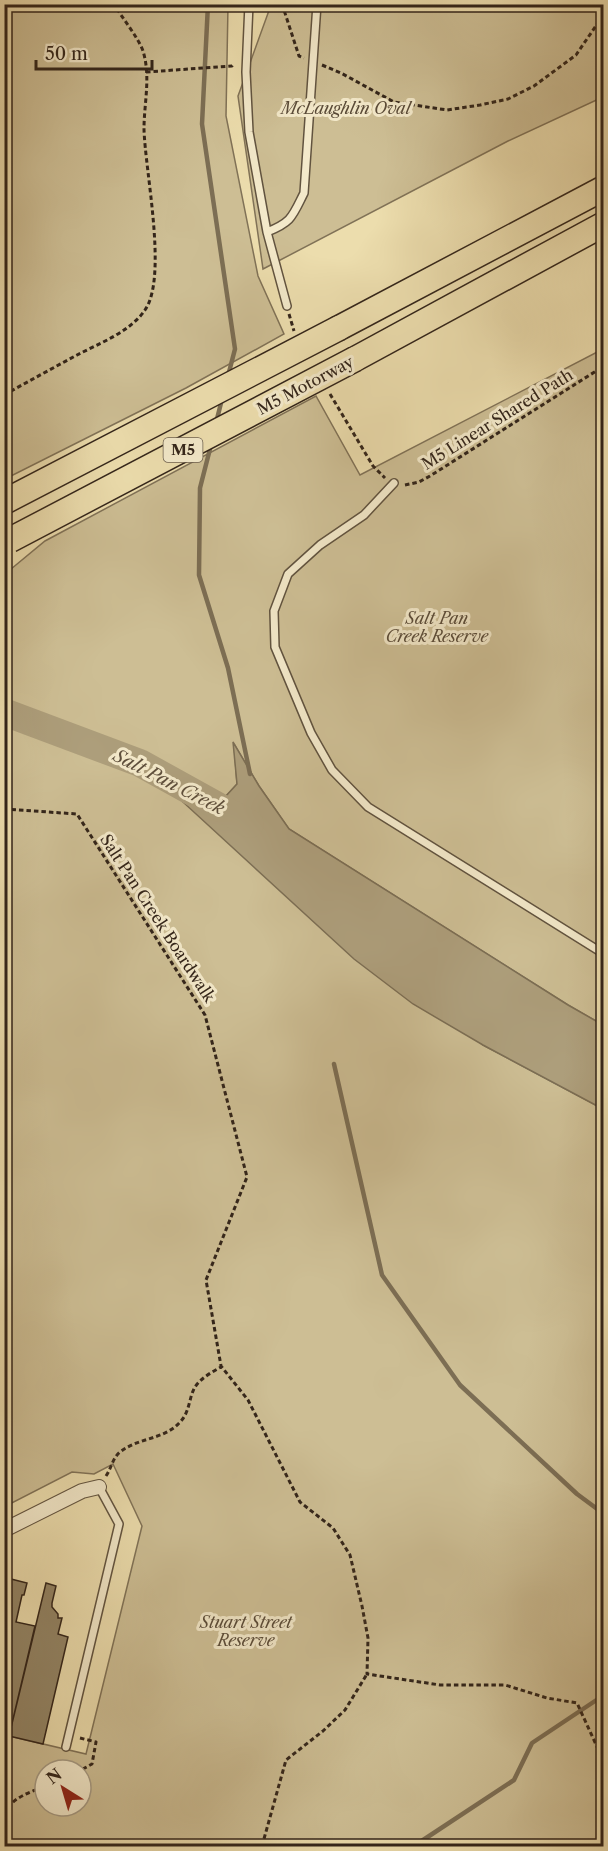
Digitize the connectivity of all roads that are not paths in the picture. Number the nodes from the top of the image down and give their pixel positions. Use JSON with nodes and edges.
{"nodes":[{"id":1,"x":249,"y":4,"type":"edge"},
{"id":2,"x":316,"y":4,"type":"edge"},
{"id":3,"x":603,"y":188,"type":"edge"},
{"id":4,"x":603,"y":224,"type":"edge"},
{"id":5,"x":267,"y":232,"type":"junction"},
{"id":6,"x":287,"y":306,"type":"road end"},
{"id":7,"x":394,"y":483,"type":"road end"},
{"id":8,"x":4,"y":501,"type":"edge"},
{"id":9,"x":6,"y":543,"type":"edge"},
{"id":10,"x":603,"y":954,"type":"edge"},
{"id":11,"x":99,"y":1487,"type":"joint"},
{"id":12,"x":4,"y":1530,"type":"edge"},
{"id":13,"x":66,"y":1747,"type":"dead end"}],
"edges":[{"from":1,"to":5,"type":"lane"},
{"from":2,"to":5,"type":"lane"},
{"from":3,"to":8,"type":"highway","name":"M5 Motorway","number":"M5","bridge":true},
{"from":4,"to":9,"type":"highway","name":"M5 Motorway","number":"M5","bridge":true},
{"from":5,"to":6,"type":"lane"},
{"from":7,"to":10,"type":"lane"},
{"from":11,"to":12,"type":"street"},
{"from":11,"to":13,"type":"lane"}]}
